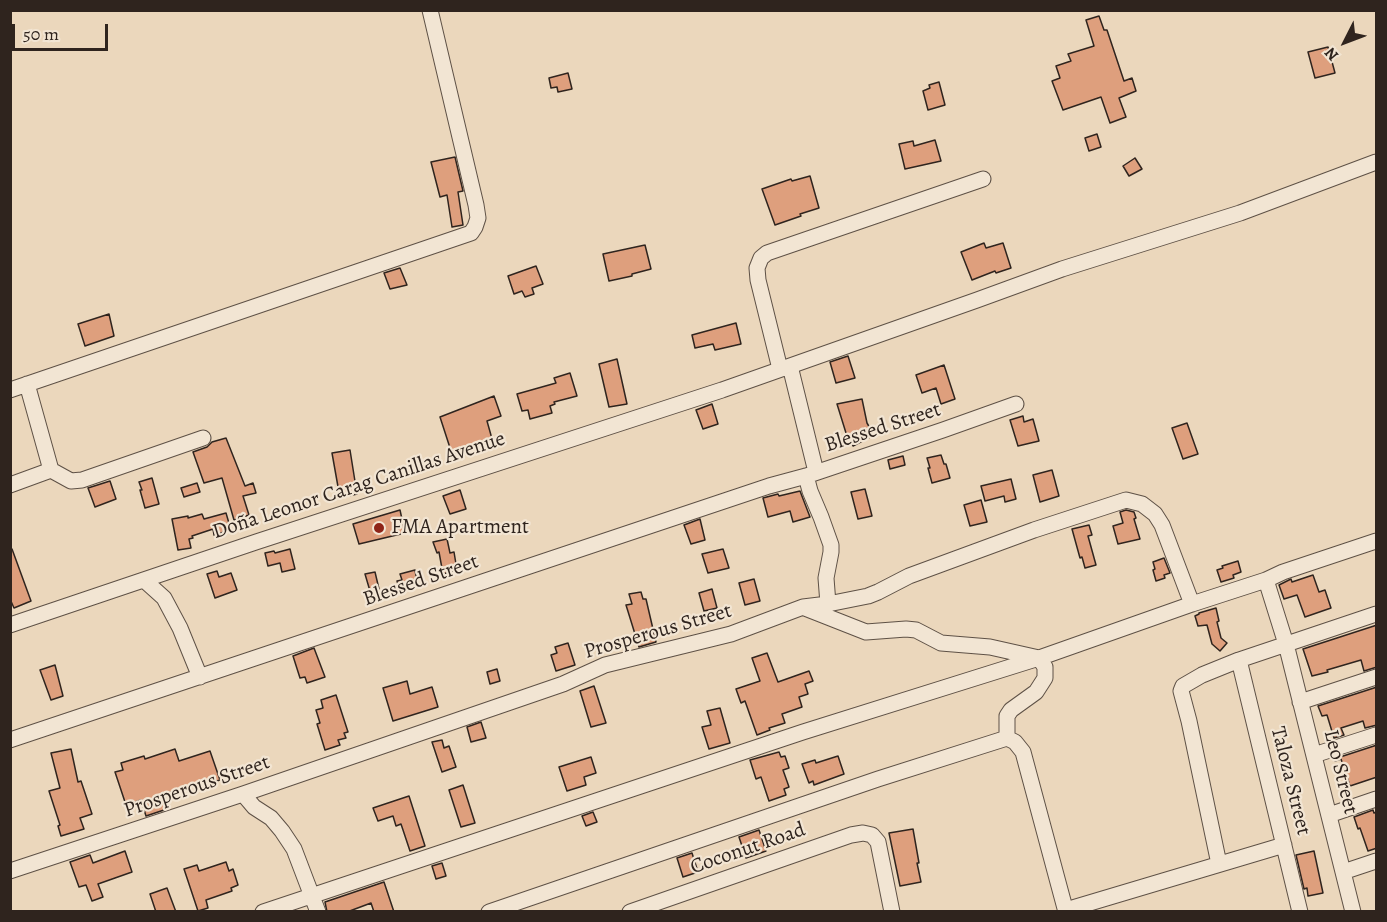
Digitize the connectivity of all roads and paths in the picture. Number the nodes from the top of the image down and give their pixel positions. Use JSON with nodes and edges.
{"nodes":[{"id":1,"x":430,"y":10,"type":"edge"},
{"id":2,"x":1377,"y":162,"type":"edge"},
{"id":3,"x":983,"y":179,"type":"dead end"},
{"id":4,"x":785,"y":368,"type":"junction"},
{"id":5,"x":27,"y":384,"type":"junction"},
{"id":6,"x":10,"y":390,"type":"edge"},
{"id":7,"x":1016,"y":404,"type":"dead end"},
{"id":8,"x":203,"y":438,"type":"dead end"},
{"id":9,"x":51,"y":470,"type":"junction"},
{"id":10,"x":811,"y":474,"type":"junction"},
{"id":11,"x":10,"y":485,"type":"edge"},
{"id":12,"x":1377,"y":542,"type":"edge"},
{"id":13,"x":144,"y":580,"type":"junction"},
{"id":14,"x":1266,"y":580,"type":"junction"},
{"id":15,"x":828,"y":604,"type":"junction"},
{"id":16,"x":1192,"y":604,"type":"junction"},
{"id":17,"x":803,"y":607,"type":"junction"},
{"id":18,"x":1377,"y":614,"type":"edge"},
{"id":19,"x":10,"y":625,"type":"edge"},
{"id":20,"x":1286,"y":644,"type":"junction"},
{"id":21,"x":1039,"y":658,"type":"junction"},
{"id":22,"x":1239,"y":660,"type":"junction"},
{"id":23,"x":200,"y":677,"type":"junction"},
{"id":24,"x":1377,"y":677,"type":"edge"},
{"id":25,"x":1300,"y":702,"type":"junction"},
{"id":26,"x":1377,"y":735,"type":"edge"},
{"id":27,"x":1007,"y":738,"type":"junction"},
{"id":28,"x":10,"y":740,"type":"edge"},
{"id":29,"x":1314,"y":755,"type":"junction"},
{"id":30,"x":243,"y":794,"type":"junction"},
{"id":31,"x":1377,"y":799,"type":"edge"},
{"id":32,"x":1329,"y":815,"type":"junction"},
{"id":33,"x":1284,"y":845,"type":"junction"},
{"id":34,"x":1377,"y":861,"type":"edge"},
{"id":35,"x":1219,"y":864,"type":"junction"},
{"id":36,"x":10,"y":871,"type":"edge"},
{"id":37,"x":1343,"y":872,"type":"junction"},
{"id":38,"x":312,"y":895,"type":"junction"},
{"id":39,"x":1066,"y":911,"type":"edge"},
{"id":40,"x":263,"y":912,"type":"edge"},
{"id":41,"x":318,"y":912,"type":"edge"},
{"id":42,"x":489,"y":912,"type":"edge"},
{"id":43,"x":630,"y":912,"type":"edge"},
{"id":44,"x":892,"y":912,"type":"edge"},
{"id":45,"x":1300,"y":912,"type":"edge"},
{"id":46,"x":1353,"y":912,"type":"edge"}],
"edges":[{"from":1,"to":5,"type":"street"},
{"from":2,"to":4,"type":"street","name":"Doña Leonor Carag Canillas Avenue"},
{"from":3,"to":4,"type":"street"},
{"from":4,"to":10,"type":"street"},
{"from":4,"to":13,"type":"street","name":"Doña Leonor Carag Canillas Avenue"},
{"from":5,"to":6,"type":"street"},
{"from":5,"to":9,"type":"street"},
{"from":7,"to":10,"type":"street","name":"Blessed Street"},
{"from":8,"to":9,"type":"street"},
{"from":9,"to":11,"type":"street"},
{"from":10,"to":15,"type":"street"},
{"from":10,"to":23,"type":"street","name":"Blessed Street"},
{"from":12,"to":14,"type":"street"},
{"from":13,"to":19,"type":"street","name":"Doña Leonor Carag Canillas Avenue"},
{"from":13,"to":23,"type":"street"},
{"from":14,"to":16,"type":"street"},
{"from":14,"to":20,"type":"street","name":"Leo Street"},
{"from":15,"to":16,"type":"street","name":"Prosperous Street"},
{"from":15,"to":17,"type":"street","name":"Prosperous Street"},
{"from":16,"to":21,"type":"street"},
{"from":17,"to":21,"type":"street"},
{"from":17,"to":30,"type":"street","name":"Prosperous Street"},
{"from":18,"to":20,"type":"street"},
{"from":20,"to":22,"type":"street"},
{"from":20,"to":25,"type":"street","name":"Leo Street"},
{"from":21,"to":27,"type":"street"},
{"from":21,"to":38,"type":"street"},
{"from":22,"to":33,"type":"street","name":"Taloza Street"},
{"from":22,"to":35,"type":"street"},
{"from":23,"to":28,"type":"street","name":"Blessed Street"},
{"from":24,"to":25,"type":"street"},
{"from":25,"to":29,"type":"street","name":"Leo Street"},
{"from":26,"to":29,"type":"street"},
{"from":27,"to":39,"type":"street"},
{"from":27,"to":42,"type":"street"},
{"from":29,"to":32,"type":"street","name":"Leo Street"},
{"from":30,"to":36,"type":"street","name":"Prosperous Street"},
{"from":30,"to":38,"type":"street"},
{"from":31,"to":32,"type":"street"},
{"from":32,"to":37,"type":"street","name":"Leo Street"},
{"from":33,"to":35,"type":"street"},
{"from":33,"to":45,"type":"street","name":"Taloza Street"},
{"from":34,"to":37,"type":"street"},
{"from":35,"to":39,"type":"street"},
{"from":37,"to":46,"type":"street","name":"Leo Street"},
{"from":38,"to":40,"type":"street"},
{"from":38,"to":41,"type":"street"},
{"from":43,"to":44,"type":"street","name":"Coconut Road"}]}
